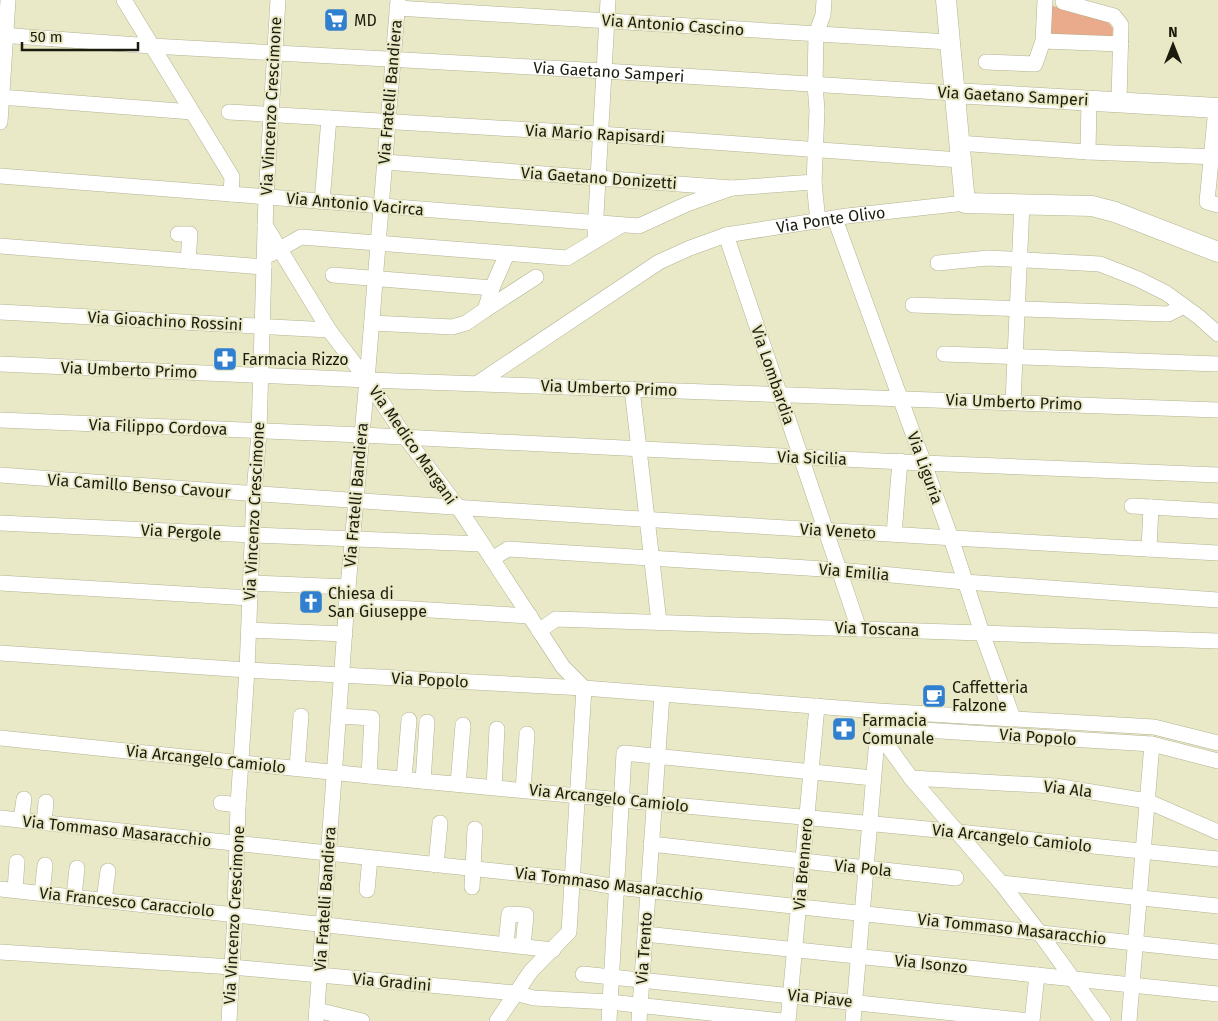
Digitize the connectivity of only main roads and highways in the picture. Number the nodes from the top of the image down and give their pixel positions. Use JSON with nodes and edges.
{"nodes":[{"id":1,"x":946,"y":0,"type":"edge"},
{"id":2,"x":954,"y":93,"type":"junction"},
{"id":3,"x":1217,"y":108,"type":"edge"},
{"id":4,"x":1218,"y":252,"type":"edge"}],
"edges":[{"from":1,"to":2,"type":"main road"},
{"from":2,"to":3,"type":"main road","name":"Via Gaetano Samperi"},
{"from":2,"to":4,"type":"main road","name":"Via Ponte Olivo"}]}
